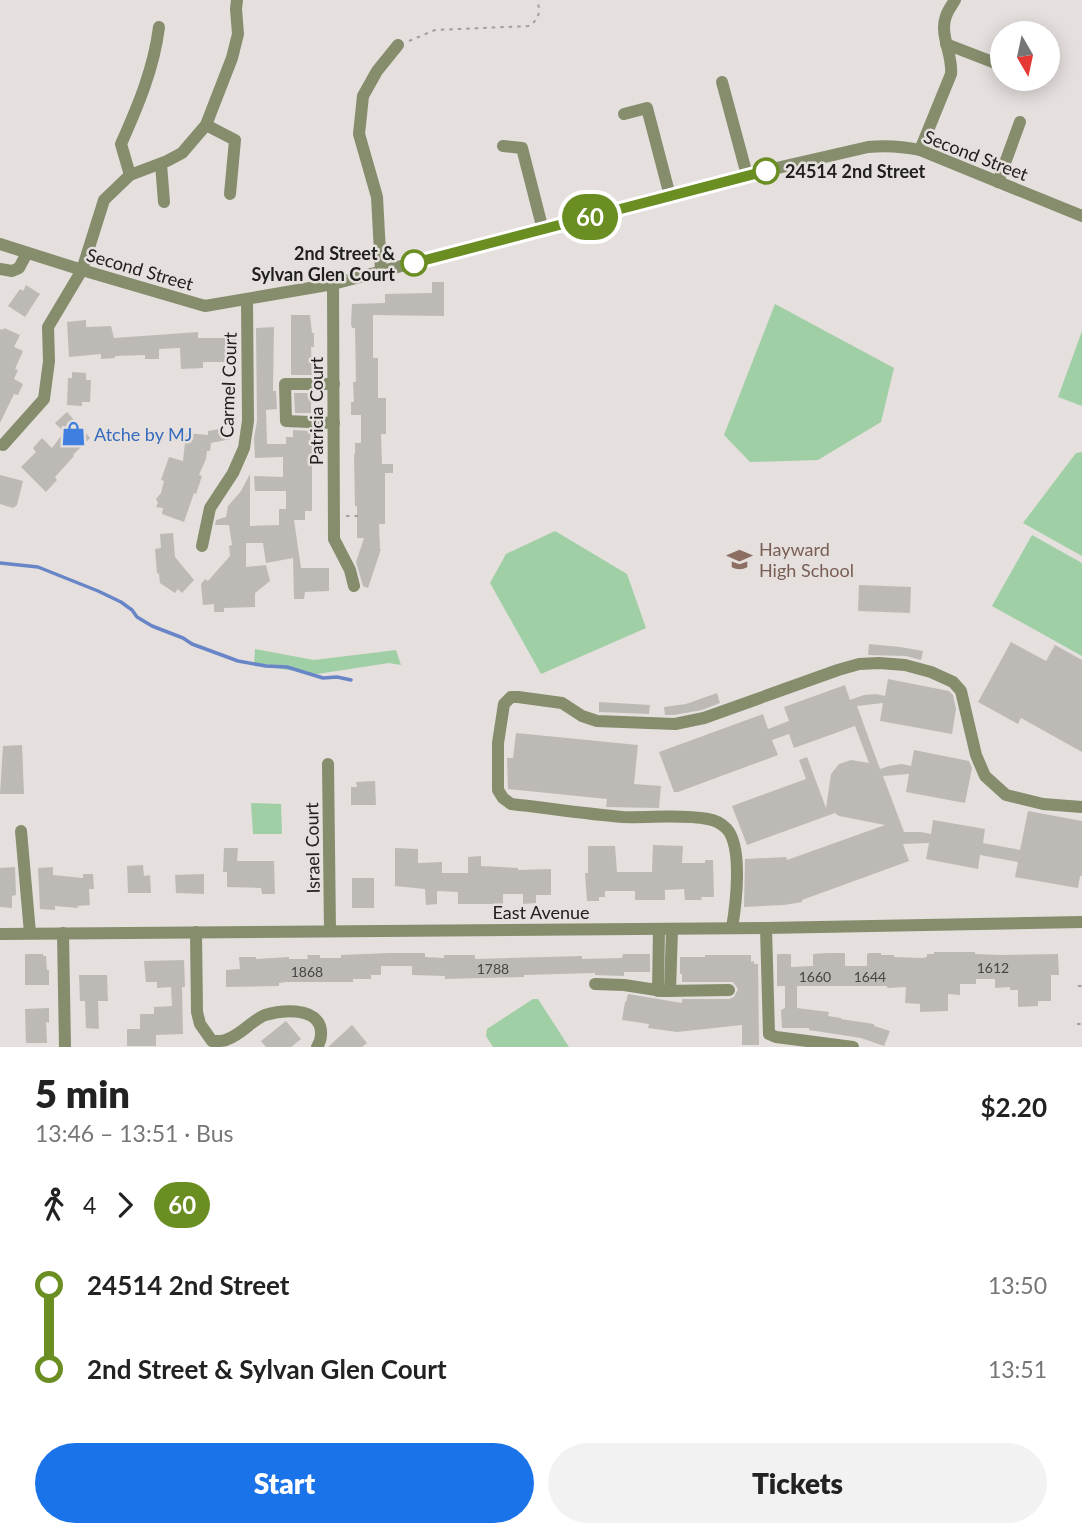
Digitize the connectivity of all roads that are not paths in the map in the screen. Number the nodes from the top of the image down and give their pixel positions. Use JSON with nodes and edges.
{"nodes":[{"id":1,"x":237,"y":0,"type":"edge"},
{"id":2,"x":955,"y":0,"type":"edge"},
{"id":3,"x":159,"y":27,"type":"dead end"},
{"id":4,"x":946,"y":44,"type":"junction"},
{"id":5,"x":398,"y":45,"type":"road end"},
{"id":6,"x":990,"y":61,"type":"edge"},
{"id":7,"x":722,"y":82,"type":"dead end"},
{"id":8,"x":624,"y":114,"type":"dead end"},
{"id":9,"x":1020,"y":122,"type":"dead end"},
{"id":10,"x":205,"y":125,"type":"junction"},
{"id":11,"x":503,"y":146,"type":"dead end"},
{"id":12,"x":920,"y":150,"type":"junction"},
{"id":13,"x":161,"y":164,"type":"junction"},
{"id":14,"x":130,"y":175,"type":"junction"},
{"id":15,"x":747,"y":176,"type":"junction"},
{"id":16,"x":998,"y":182,"type":"junction"},
{"id":17,"x":230,"y":194,"type":"dead end"},
{"id":18,"x":670,"y":196,"type":"junction"},
{"id":19,"x":164,"y":202,"type":"dead end"},
{"id":20,"x":1082,"y":216,"type":"edge"},
{"id":21,"x":543,"y":230,"type":"junction"},
{"id":22,"x":0,"y":244,"type":"edge"},
{"id":23,"x":27,"y":253,"type":"junction"},
{"id":24,"x":0,"y":269,"type":"edge"},
{"id":25,"x":82,"y":270,"type":"junction"},
{"id":26,"x":381,"y":271,"type":"junction"},
{"id":27,"x":333,"y":284,"type":"junction"},
{"id":28,"x":247,"y":300,"type":"junction"},
{"id":29,"x":334,"y":384,"type":"junction"},
{"id":30,"x":334,"y":423,"type":"junction"},
{"id":31,"x":3,"y":445,"type":"dead end"},
{"id":32,"x":202,"y":546,"type":"dead end"},
{"id":33,"x":354,"y":586,"type":"dead end"},
{"id":34,"x":328,"y":764,"type":"dead end"},
{"id":35,"x":1082,"y":807,"type":"edge"},
{"id":36,"x":21,"y":831,"type":"dead end"},
{"id":37,"x":1082,"y":922,"type":"edge"},
{"id":38,"x":732,"y":928,"type":"junction"},
{"id":39,"x":766,"y":928,"type":"junction"},
{"id":40,"x":665,"y":929,"type":"junction"},
{"id":41,"x":330,"y":931,"type":"junction"},
{"id":42,"x":196,"y":932,"type":"junction"},
{"id":43,"x":0,"y":933,"type":"edge"},
{"id":44,"x":30,"y":933,"type":"junction"},
{"id":45,"x":62,"y":933,"type":"junction"},
{"id":46,"x":596,"y":984,"type":"dead end"},
{"id":47,"x":729,"y":990,"type":"dead end"},
{"id":48,"x":664,"y":991,"type":"junction"},
{"id":49,"x":206,"y":1042,"type":"edge"},
{"id":50,"x":65,"y":1047,"type":"edge"},
{"id":51,"x":317,"y":1047,"type":"edge"},
{"id":52,"x":853,"y":1047,"type":"edge"}],
"edges":[{"from":1,"to":10,"type":"street"},
{"from":2,"to":4,"type":"street"},
{"from":3,"to":14,"type":"street"},
{"from":4,"to":6,"type":"street"},
{"from":4,"to":12,"type":"street"},
{"from":5,"to":26,"type":"street"},
{"from":7,"to":15,"type":"street"},
{"from":8,"to":18,"type":"street"},
{"from":9,"to":16,"type":"street"},
{"from":10,"to":13,"type":"street"},
{"from":10,"to":17,"type":"street"},
{"from":11,"to":21,"type":"street"},
{"from":12,"to":15,"type":"street","name":"Second Street"},
{"from":12,"to":16,"type":"street","name":"Second Street"},
{"from":13,"to":14,"type":"street"},
{"from":13,"to":19,"type":"street"},
{"from":14,"to":25,"type":"street"},
{"from":15,"to":18,"type":"street","name":"Second Street"},
{"from":16,"to":20,"type":"street","name":"Second Street"},
{"from":18,"to":21,"type":"street","name":"Second Street"},
{"from":21,"to":26,"type":"street","name":"Second Street"},
{"from":22,"to":23,"type":"street","name":"Second Street"},
{"from":23,"to":24,"type":"street"},
{"from":23,"to":25,"type":"street","name":"Second Street"},
{"from":25,"to":28,"type":"street","name":"Second Street"},
{"from":25,"to":31,"type":"street"},
{"from":26,"to":27,"type":"street","name":"Second Street"},
{"from":27,"to":28,"type":"street","name":"Second Street"},
{"from":27,"to":29,"type":"street","name":"Patricia Court"},
{"from":28,"to":32,"type":"street","name":"Carmel Court"},
{"from":29,"to":30,"type":"street","name":"Patricia Court"},
{"from":29,"to":30,"type":"street"},
{"from":30,"to":33,"type":"street","name":"Patricia Court"},
{"from":34,"to":41,"type":"street","name":"Israel Court"},
{"from":35,"to":38,"type":"street"},
{"from":36,"to":44,"type":"street"},
{"from":37,"to":39,"type":"street","name":"East Avenue"},
{"from":38,"to":39,"type":"street","name":"East Avenue"},
{"from":38,"to":40,"type":"street","name":"East Avenue"},
{"from":39,"to":52,"type":"street"},
{"from":40,"to":41,"type":"street","name":"East Avenue"},
{"from":40,"to":48,"type":"street"},
{"from":41,"to":42,"type":"street","name":"East Avenue"},
{"from":42,"to":45,"type":"street","name":"East Avenue"},
{"from":42,"to":49,"type":"street"},
{"from":43,"to":44,"type":"street","name":"East Avenue"},
{"from":44,"to":45,"type":"street","name":"East Avenue"},
{"from":45,"to":50,"type":"street"},
{"from":46,"to":48,"type":"street"},
{"from":47,"to":48,"type":"street"},
{"from":49,"to":51,"type":"street"}]}
